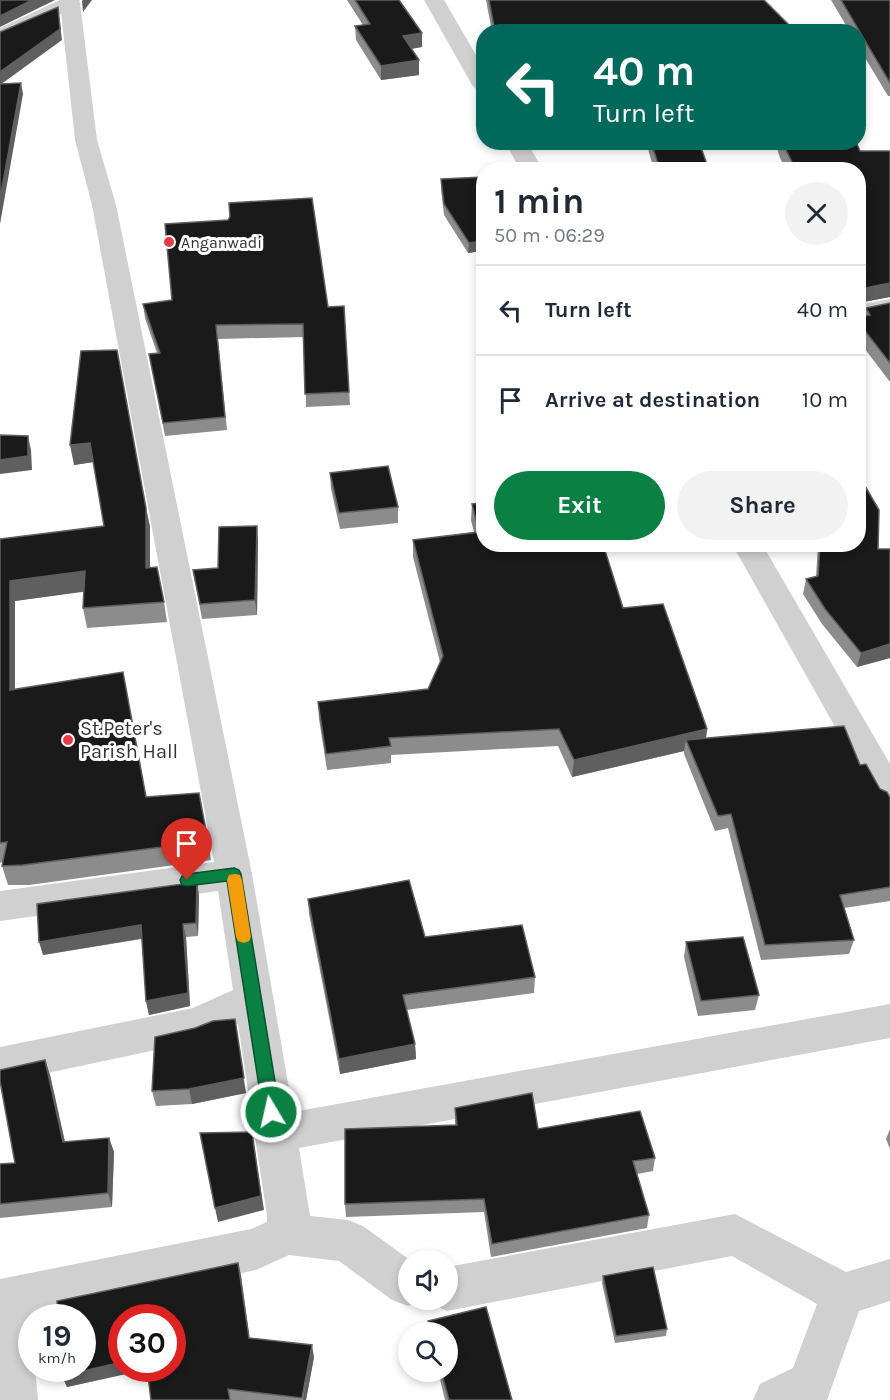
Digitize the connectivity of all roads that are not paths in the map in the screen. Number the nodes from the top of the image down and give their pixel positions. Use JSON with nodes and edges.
{"nodes":[{"id":1,"x":434,"y":0,"type":"edge"},
{"id":2,"x":70,"y":1,"type":"edge"},
{"id":3,"x":0,"y":35,"type":"edge"},
{"id":4,"x":476,"y":73,"type":"edge"},
{"id":5,"x":890,"y":307,"type":"edge"},
{"id":6,"x":866,"y":312,"type":"edge"},
{"id":7,"x":752,"y":552,"type":"edge"},
{"id":8,"x":890,"y":794,"type":"edge"},
{"id":9,"x":234,"y":874,"type":"junction"},
{"id":10,"x":0,"y":906,"type":"edge"},
{"id":11,"x":253,"y":999,"type":"junction"},
{"id":12,"x":890,"y":1021,"type":"edge"},
{"id":13,"x":0,"y":1065,"type":"edge"},
{"id":14,"x":275,"y":1134,"type":"junction"},
{"id":15,"x":286,"y":1234,"type":"junction"},
{"id":16,"x":398,"y":1278,"type":"edge"},
{"id":17,"x":890,"y":1280,"type":"edge"},
{"id":18,"x":458,"y":1287,"type":"edge"},
{"id":19,"x":843,"y":1294,"type":"junction"},
{"id":20,"x":3,"y":1300,"type":"edge"},
{"id":21,"x":15,"y":1400,"type":"edge"},
{"id":22,"x":776,"y":1400,"type":"edge"}],
"edges":[{"from":1,"to":4,"type":"street"},
{"from":2,"to":3,"type":"street"},
{"from":2,"to":9,"type":"street"},
{"from":5,"to":6,"type":"street"},
{"from":7,"to":8,"type":"street"},
{"from":9,"to":10,"type":"street"},
{"from":9,"to":11,"type":"street"},
{"from":11,"to":13,"type":"street"},
{"from":11,"to":14,"type":"street"},
{"from":12,"to":14,"type":"street"},
{"from":14,"to":15,"type":"street"},
{"from":15,"to":16,"type":"street"},
{"from":15,"to":20,"type":"street"},
{"from":17,"to":19,"type":"street"},
{"from":18,"to":19,"type":"street"},
{"from":19,"to":22,"type":"street"},
{"from":20,"to":21,"type":"street"}]}
